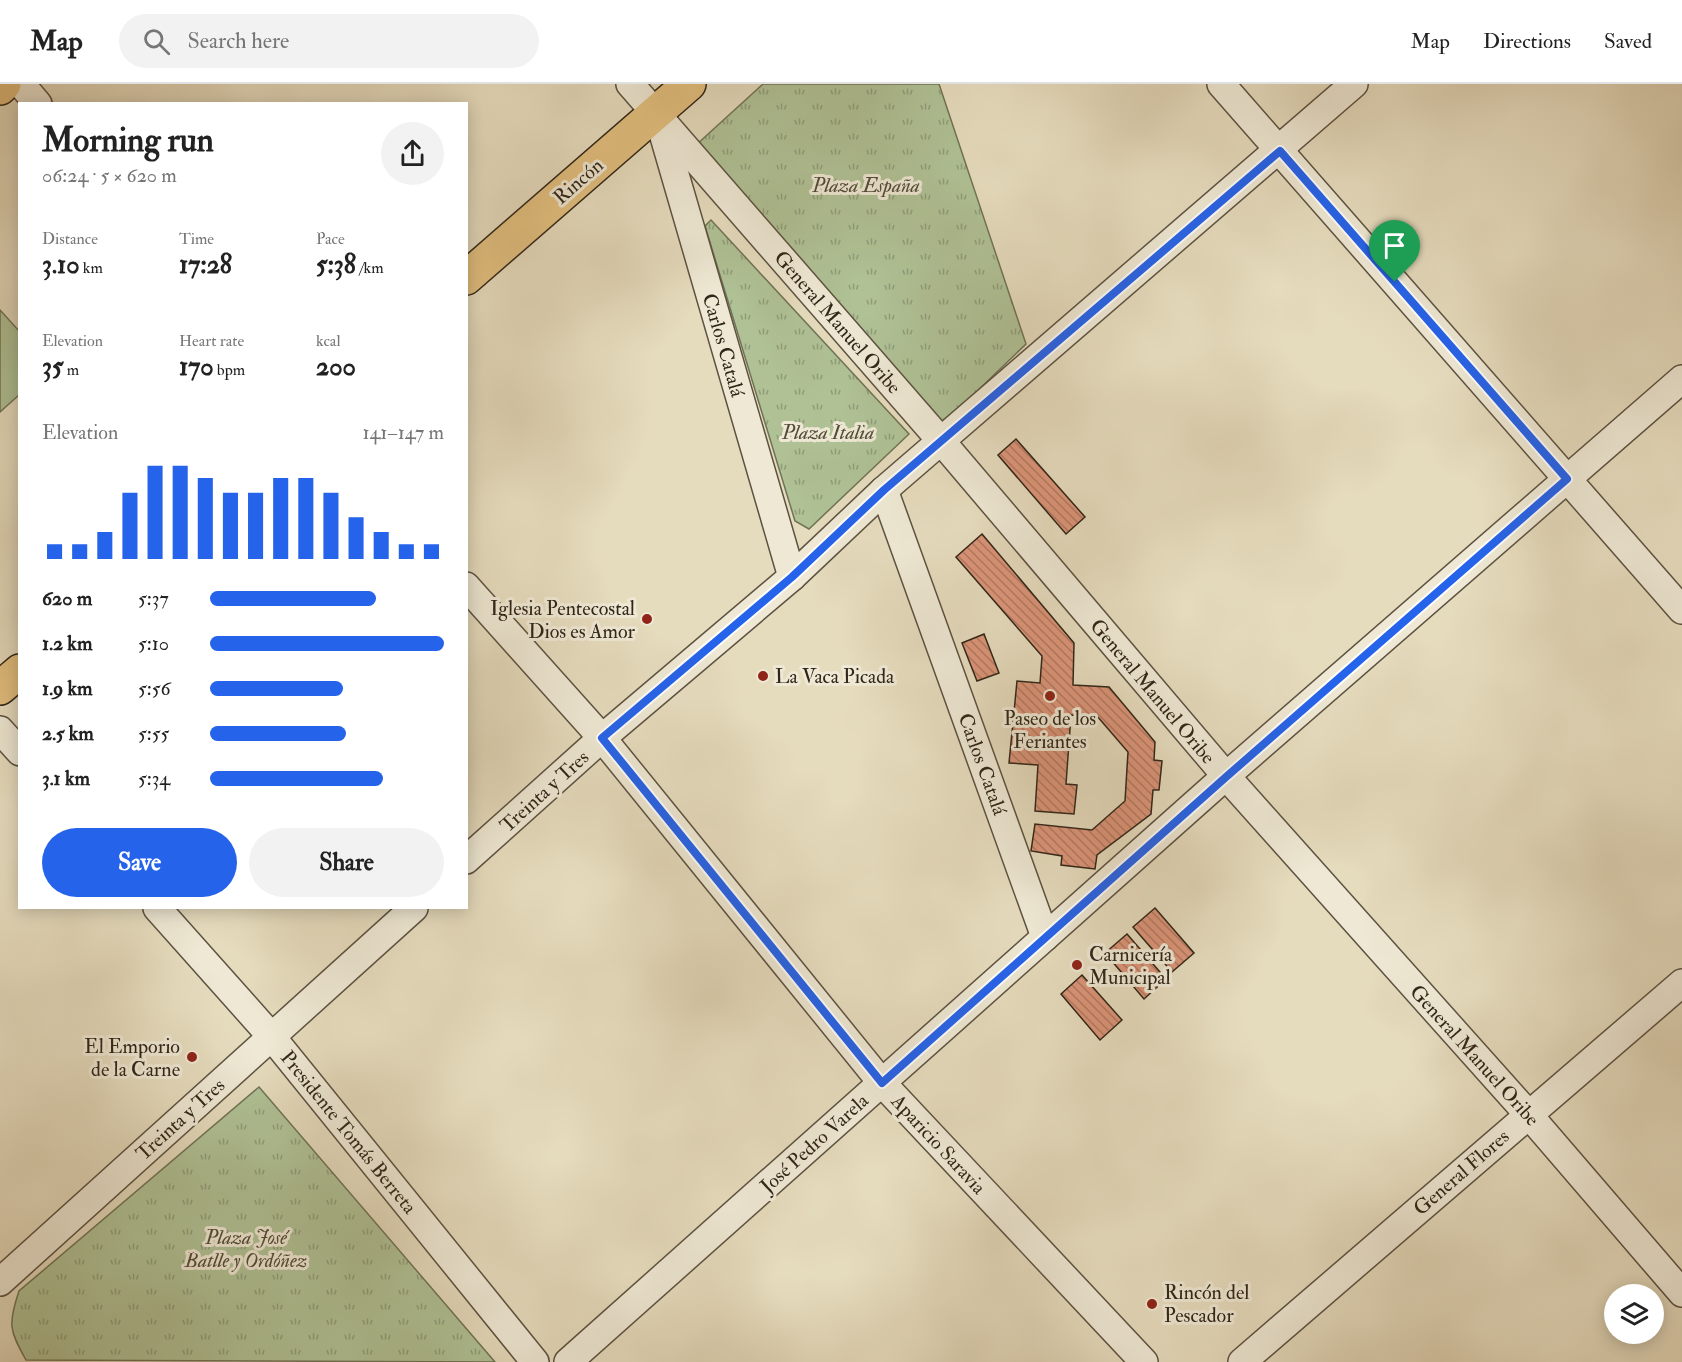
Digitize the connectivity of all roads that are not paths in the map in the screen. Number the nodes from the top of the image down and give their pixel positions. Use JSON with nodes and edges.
{"nodes":[{"id":1,"x":4,"y":84,"type":"edge"},
{"id":2,"x":21,"y":84,"type":"edge"},
{"id":3,"x":630,"y":84,"type":"edge"},
{"id":4,"x":689,"y":84,"type":"edge"},
{"id":5,"x":1221,"y":84,"type":"edge"},
{"id":6,"x":1354,"y":84,"type":"edge"},
{"id":7,"x":0,"y":88,"type":"edge"},
{"id":8,"x":36,"y":102,"type":"edge"},
{"id":9,"x":657,"y":113,"type":"junction"},
{"id":10,"x":1280,"y":151,"type":"junction"},
{"id":11,"x":468,"y":276,"type":"edge"},
{"id":12,"x":1682,"y":379,"type":"edge"},
{"id":13,"x":942,"y":442,"type":"junction"},
{"id":14,"x":1567,"y":479,"type":"junction"},
{"id":15,"x":884,"y":490,"type":"junction"},
{"id":16,"x":792,"y":577,"type":"junction"},
{"id":17,"x":468,"y":588,"type":"edge"},
{"id":18,"x":1682,"y":610,"type":"edge"},
{"id":19,"x":18,"y":673,"type":"edge"},
{"id":20,"x":0,"y":688,"type":"edge"},
{"id":21,"x":0,"y":730,"type":"edge"},
{"id":22,"x":602,"y":738,"type":"junction"},
{"id":23,"x":18,"y":751,"type":"edge"},
{"id":24,"x":1226,"y":777,"type":"junction"},
{"id":25,"x":468,"y":858,"type":"edge"},
{"id":26,"x":158,"y":909,"type":"edge"},
{"id":27,"x":413,"y":909,"type":"edge"},
{"id":28,"x":1045,"y":937,"type":"junction"},
{"id":29,"x":1682,"y":983,"type":"edge"},
{"id":30,"x":271,"y":1036,"type":"junction"},
{"id":31,"x":882,"y":1083,"type":"junction"},
{"id":32,"x":1528,"y":1114,"type":"junction"},
{"id":33,"x":0,"y":1282,"type":"edge"},
{"id":34,"x":1682,"y":1293,"type":"edge"},
{"id":35,"x":535,"y":1362,"type":"edge"},
{"id":36,"x":568,"y":1362,"type":"edge"},
{"id":37,"x":1144,"y":1362,"type":"edge"},
{"id":38,"x":1242,"y":1362,"type":"edge"}],
"edges":[{"from":1,"to":7,"type":"main road"},
{"from":2,"to":8,"type":"street"},
{"from":3,"to":9,"type":"street","name":"General Manuel Oribe"},
{"from":4,"to":9,"type":"main road","name":"Rincón"},
{"from":5,"to":10,"type":"street"},
{"from":6,"to":10,"type":"street","name":"Treinta y Tres"},
{"from":9,"to":11,"type":"main road","name":"Rincón"},
{"from":9,"to":13,"type":"street","name":"General Manuel Oribe"},
{"from":9,"to":16,"type":"street","name":"Carlos Catalá"},
{"from":10,"to":13,"type":"street","name":"Treinta y Tres"},
{"from":10,"to":14,"type":"street"},
{"from":12,"to":14,"type":"street","name":"José Pedro Varela"},
{"from":13,"to":15,"type":"street","name":"Treinta y Tres"},
{"from":13,"to":24,"type":"street","name":"General Manuel Oribe"},
{"from":14,"to":18,"type":"street"},
{"from":14,"to":24,"type":"street","name":"José Pedro Varela"},
{"from":15,"to":16,"type":"street","name":"Treinta y Tres"},
{"from":15,"to":28,"type":"street","name":"Carlos Catalá"},
{"from":16,"to":22,"type":"street","name":"Treinta y Tres"},
{"from":17,"to":22,"type":"street","name":"Aparicio Saravia"},
{"from":19,"to":20,"type":"main road"},
{"from":21,"to":23,"type":"street"},
{"from":22,"to":25,"type":"street","name":"Treinta y Tres"},
{"from":22,"to":31,"type":"street","name":"Aparicio Saravia"},
{"from":24,"to":28,"type":"street","name":"José Pedro Varela"},
{"from":24,"to":32,"type":"street","name":"General Manuel Oribe"},
{"from":26,"to":30,"type":"street","name":"Presidente Tomás Berreta"},
{"from":27,"to":30,"type":"street","name":"Treinta y Tres"},
{"from":28,"to":31,"type":"street","name":"José Pedro Varela"},
{"from":29,"to":32,"type":"street","name":"General Flores"},
{"from":30,"to":33,"type":"street","name":"Treinta y Tres"},
{"from":30,"to":35,"type":"street","name":"Presidente Tomás Berreta"},
{"from":31,"to":36,"type":"street","name":"José Pedro Varela"},
{"from":31,"to":37,"type":"street","name":"Aparicio Saravia"},
{"from":32,"to":34,"type":"street","name":"General Manuel Oribe"},
{"from":32,"to":38,"type":"street","name":"General Flores"}]}
